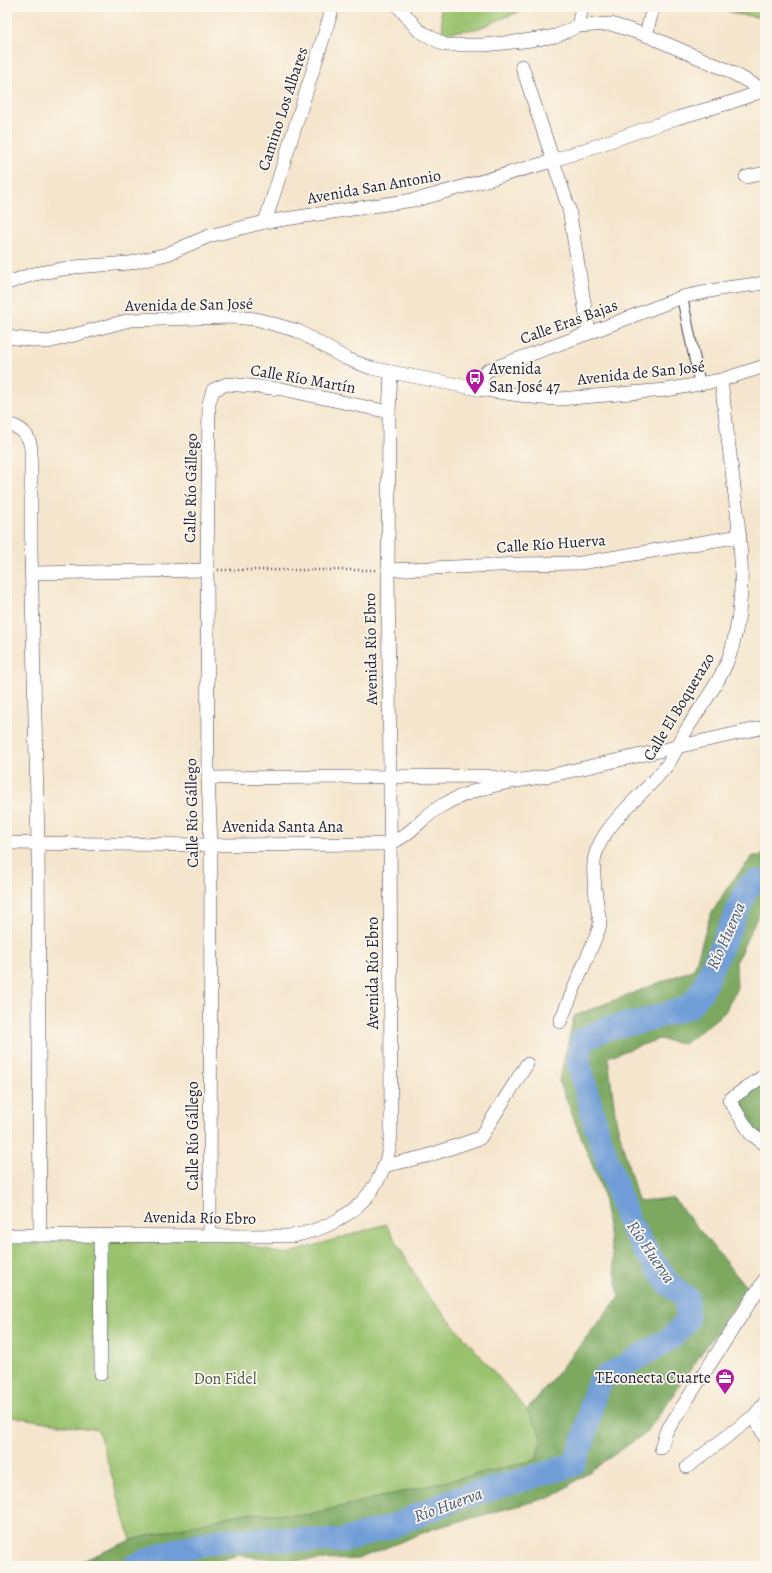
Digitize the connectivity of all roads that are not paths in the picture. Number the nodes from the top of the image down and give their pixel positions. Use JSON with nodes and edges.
{"nodes":[{"id":1,"x":333,"y":7,"type":"edge"},
{"id":2,"x":399,"y":7,"type":"edge"},
{"id":3,"x":582,"y":7,"type":"edge"},
{"id":4,"x":653,"y":7,"type":"edge"},
{"id":5,"x":578,"y":26,"type":"junction"},
{"id":6,"x":646,"y":35,"type":"junction"},
{"id":7,"x":522,"y":66,"type":"dead end"},
{"id":8,"x":765,"y":90,"type":"edge"},
{"id":9,"x":552,"y":161,"type":"junction"},
{"id":10,"x":765,"y":173,"type":"edge"},
{"id":11,"x":746,"y":177,"type":"dead end"},
{"id":12,"x":265,"y":222,"type":"junction"},
{"id":13,"x":7,"y":283,"type":"edge"},
{"id":14,"x":765,"y":283,"type":"edge"},
{"id":15,"x":682,"y":296,"type":"junction"},
{"id":16,"x":589,"y":333,"type":"junction"},
{"id":17,"x":7,"y":338,"type":"edge"},
{"id":18,"x":765,"y":366,"type":"edge"},
{"id":19,"x":391,"y":372,"type":"junction"},
{"id":20,"x":721,"y":380,"type":"junction"},
{"id":21,"x":700,"y":385,"type":"junction"},
{"id":22,"x":478,"y":389,"type":"junction"},
{"id":23,"x":212,"y":390,"type":"joint"},
{"id":24,"x":389,"y":412,"type":"junction"},
{"id":25,"x":7,"y":424,"type":"edge"},
{"id":26,"x":740,"y":536,"type":"junction"},
{"id":27,"x":207,"y":570,"type":"junction"},
{"id":28,"x":388,"y":570,"type":"junction"},
{"id":29,"x":32,"y":573,"type":"junction"},
{"id":30,"x":765,"y":727,"type":"edge"},
{"id":31,"x":676,"y":748,"type":"junction"},
{"id":32,"x":390,"y":777,"type":"junction"},
{"id":33,"x":208,"y":778,"type":"junction"},
{"id":34,"x":517,"y":781,"type":"junction"},
{"id":35,"x":38,"y":842,"type":"junction"},
{"id":36,"x":7,"y":843,"type":"edge"},
{"id":37,"x":389,"y":844,"type":"junction"},
{"id":38,"x":211,"y":845,"type":"junction"},
{"id":39,"x":560,"y":1022,"type":"dead end"},
{"id":40,"x":527,"y":1064,"type":"dead end"},
{"id":41,"x":765,"y":1075,"type":"edge"},
{"id":42,"x":765,"y":1144,"type":"edge"},
{"id":43,"x":384,"y":1166,"type":"junction"},
{"id":44,"x":7,"y":1235,"type":"edge"},
{"id":45,"x":40,"y":1235,"type":"junction"},
{"id":46,"x":100,"y":1235,"type":"junction"},
{"id":47,"x":210,"y":1235,"type":"junction"},
{"id":48,"x":765,"y":1279,"type":"edge"},
{"id":49,"x":101,"y":1374,"type":"dead end"},
{"id":50,"x":765,"y":1404,"type":"edge"},
{"id":51,"x":754,"y":1416,"type":"junction"},
{"id":52,"x":765,"y":1437,"type":"edge"},
{"id":53,"x":661,"y":1448,"type":"dead end"},
{"id":54,"x":687,"y":1467,"type":"dead end"}],
"edges":[{"from":1,"to":12,"type":"street","name":"Camino Los Albares"},
{"from":2,"to":5,"type":"street"},
{"from":3,"to":5,"type":"street"},
{"from":4,"to":6,"type":"street"},
{"from":5,"to":6,"type":"street"},
{"from":6,"to":8,"type":"street"},
{"from":7,"to":9,"type":"street"},
{"from":8,"to":9,"type":"street","name":"Avenida San Antonio"},
{"from":9,"to":12,"type":"street","name":"Avenida San Antonio"},
{"from":9,"to":16,"type":"street"},
{"from":10,"to":11,"type":"street"},
{"from":12,"to":13,"type":"street","name":"Avenida San Antonio"},
{"from":14,"to":15,"type":"street","name":"Calle Eras Bajas"},
{"from":15,"to":16,"type":"street","name":"Calle Eras Bajas"},
{"from":15,"to":21,"type":"street"},
{"from":16,"to":22,"type":"street","name":"Calle Eras Bajas"},
{"from":17,"to":19,"type":"street","name":"Avenida de San José"},
{"from":18,"to":20,"type":"street","name":"Avenida de San José"},
{"from":19,"to":22,"type":"street","name":"Avenida de San José"},
{"from":19,"to":24,"type":"street","name":"Avenida Río Ebro"},
{"from":20,"to":21,"type":"street","name":"Avenida de San José"},
{"from":20,"to":26,"type":"street","name":"Calle El Boquerazo"},
{"from":21,"to":22,"type":"street","name":"Avenida de San José"},
{"from":23,"to":24,"type":"street","name":"Calle Río Martín"},
{"from":23,"to":27,"type":"street","name":"Calle Río Gállego"},
{"from":24,"to":28,"type":"street","name":"Avenida Río Ebro"},
{"from":25,"to":29,"type":"street"},
{"from":26,"to":28,"type":"street","name":"Calle Río Huerva"},
{"from":26,"to":31,"type":"street","name":"Calle El Boquerazo"},
{"from":27,"to":29,"type":"street"},
{"from":27,"to":33,"type":"street","name":"Calle Río Gállego"},
{"from":28,"to":32,"type":"street","name":"Avenida Río Ebro"},
{"from":29,"to":35,"type":"street"},
{"from":30,"to":31,"type":"street","name":"Avenida Santa Ana"},
{"from":31,"to":34,"type":"street","name":"Avenida Santa Ana"},
{"from":31,"to":39,"type":"street","name":"Calle El Boquerazo"},
{"from":32,"to":33,"type":"street","name":"Avenida Santa Ana"},
{"from":32,"to":34,"type":"street","name":"Avenida Santa Ana"},
{"from":32,"to":37,"type":"street","name":"Avenida Río Ebro"},
{"from":33,"to":38,"type":"street","name":"Calle Río Gállego"},
{"from":34,"to":37,"type":"street","name":"Avenida Santa Ana"},
{"from":35,"to":36,"type":"street","name":"Avenida Santa Ana"},
{"from":35,"to":38,"type":"street","name":"Avenida Santa Ana"},
{"from":35,"to":45,"type":"street"},
{"from":37,"to":38,"type":"street","name":"Avenida Santa Ana"},
{"from":37,"to":43,"type":"street","name":"Avenida Río Ebro"},
{"from":38,"to":47,"type":"street","name":"Calle Río Gállego"},
{"from":40,"to":43,"type":"street"},
{"from":41,"to":42,"type":"street"},
{"from":43,"to":47,"type":"street","name":"Avenida Río Ebro"},
{"from":44,"to":45,"type":"street","name":"Avenida Río Ebro"},
{"from":45,"to":46,"type":"street","name":"Avenida Río Ebro"},
{"from":46,"to":47,"type":"street","name":"Avenida Río Ebro"},
{"from":46,"to":49,"type":"street"},
{"from":48,"to":53,"type":"street"},
{"from":50,"to":51,"type":"street"},
{"from":51,"to":52,"type":"street"},
{"from":51,"to":54,"type":"street"}]}
